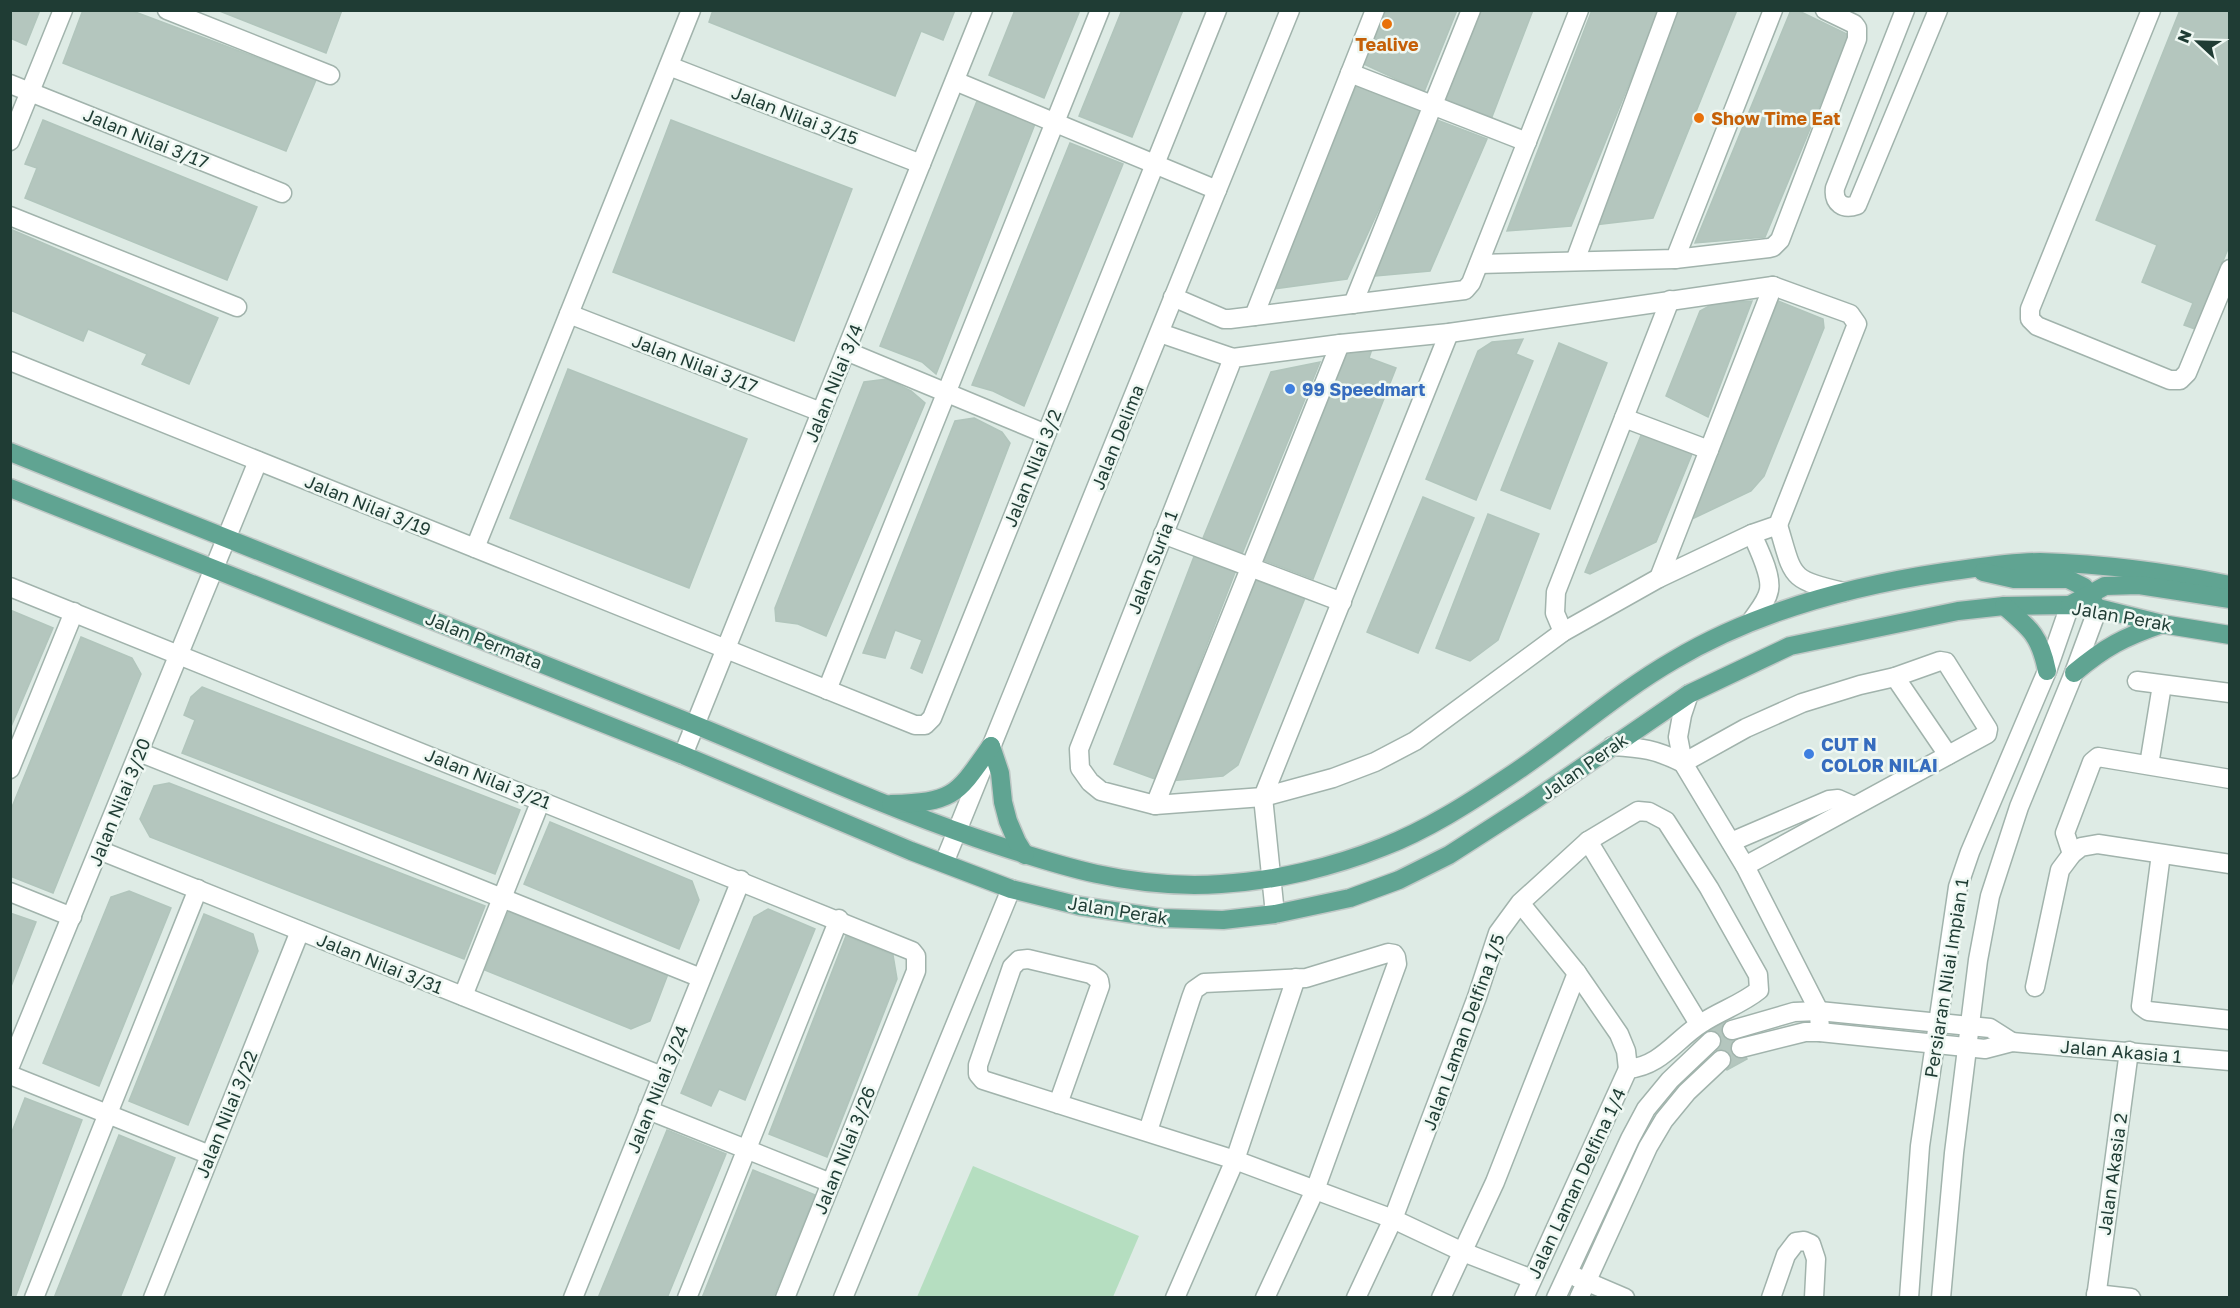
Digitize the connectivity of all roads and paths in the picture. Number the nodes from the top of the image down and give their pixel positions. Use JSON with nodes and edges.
{"nodes":[{"id":1,"x":63,"y":10,"type":"edge"},
{"id":2,"x":167,"y":10,"type":"edge"},
{"id":3,"x":692,"y":10,"type":"edge"},
{"id":4,"x":983,"y":10,"type":"edge"},
{"id":5,"x":1100,"y":10,"type":"edge"},
{"id":6,"x":1217,"y":10,"type":"edge"},
{"id":7,"x":1290,"y":10,"type":"edge"},
{"id":8,"x":1375,"y":10,"type":"edge"},
{"id":9,"x":1471,"y":10,"type":"edge"},
{"id":10,"x":1579,"y":10,"type":"edge"},
{"id":11,"x":1668,"y":10,"type":"edge"},
{"id":12,"x":1773,"y":10,"type":"edge"},
{"id":13,"x":1825,"y":10,"type":"edge"},
{"id":14,"x":1905,"y":10,"type":"edge"},
{"id":15,"x":1938,"y":10,"type":"edge"},
{"id":16,"x":2151,"y":10,"type":"edge"},
{"id":17,"x":669,"y":66,"type":"junction"},
{"id":18,"x":1350,"y":73,"type":"junction"},
{"id":19,"x":330,"y":75,"type":"dead end"},
{"id":20,"x":954,"y":81,"type":"junction"},
{"id":21,"x":10,"y":84,"type":"edge"},
{"id":22,"x":30,"y":92,"type":"junction"},
{"id":23,"x":1432,"y":105,"type":"junction"},
{"id":24,"x":1055,"y":123,"type":"junction"},
{"id":25,"x":10,"y":141,"type":"edge"},
{"id":26,"x":1527,"y":142,"type":"junction"},
{"id":27,"x":921,"y":164,"type":"junction"},
{"id":28,"x":1155,"y":164,"type":"junction"},
{"id":29,"x":1217,"y":190,"type":"junction"},
{"id":30,"x":282,"y":193,"type":"dead end"},
{"id":31,"x":10,"y":216,"type":"edge"},
{"id":32,"x":1675,"y":258,"type":"junction"},
{"id":33,"x":1575,"y":261,"type":"junction"},
{"id":34,"x":1479,"y":264,"type":"junction"},
{"id":35,"x":2229,"y":269,"type":"edge"},
{"id":36,"x":1773,"y":286,"type":"junction"},
{"id":37,"x":1173,"y":297,"type":"junction"},
{"id":38,"x":1670,"y":300,"type":"junction"},
{"id":39,"x":1353,"y":304,"type":"junction"},
{"id":40,"x":237,"y":307,"type":"dead end"},
{"id":41,"x":569,"y":314,"type":"junction"},
{"id":42,"x":1254,"y":316,"type":"junction"},
{"id":43,"x":1160,"y":333,"type":"junction"},
{"id":44,"x":1449,"y":333,"type":"junction"},
{"id":45,"x":1340,"y":344,"type":"junction"},
{"id":46,"x":846,"y":351,"type":"junction"},
{"id":47,"x":1233,"y":358,"type":"junction"},
{"id":48,"x":10,"y":361,"type":"edge"},
{"id":49,"x":946,"y":393,"type":"junction"},
{"id":50,"x":821,"y":412,"type":"junction"},
{"id":51,"x":1624,"y":418,"type":"junction"},
{"id":52,"x":1046,"y":434,"type":"junction"},
{"id":53,"x":1709,"y":450,"type":"junction"},
{"id":54,"x":10,"y":452,"type":"edge"},
{"id":55,"x":258,"y":461,"type":"junction"},
{"id":56,"x":10,"y":488,"type":"edge"},
{"id":57,"x":1778,"y":525,"type":"junction"},
{"id":58,"x":1163,"y":534,"type":"junction"},
{"id":59,"x":1752,"y":534,"type":"junction"},
{"id":60,"x":227,"y":538,"type":"junction"},
{"id":61,"x":475,"y":548,"type":"junction"},
{"id":62,"x":1250,"y":567,"type":"junction"},
{"id":63,"x":1970,"y":568,"type":"junction"},
{"id":64,"x":214,"y":570,"type":"junction"},
{"id":65,"x":1659,"y":578,"type":"junction"},
{"id":66,"x":2229,"y":585,"type":"edge"},
{"id":67,"x":10,"y":587,"type":"edge"},
{"id":68,"x":1844,"y":592,"type":"junction"},
{"id":69,"x":2229,"y":599,"type":"edge"},
{"id":70,"x":2093,"y":601,"type":"junction"},
{"id":71,"x":1341,"y":602,"type":"junction"},
{"id":72,"x":2070,"y":605,"type":"junction"},
{"id":73,"x":2004,"y":606,"type":"junction"},
{"id":74,"x":74,"y":612,"type":"junction"},
{"id":75,"x":1752,"y":620,"type":"junction"},
{"id":76,"x":2162,"y":624,"type":"junction"},
{"id":77,"x":1563,"y":632,"type":"junction"},
{"id":78,"x":2229,"y":635,"type":"edge"},
{"id":79,"x":726,"y":649,"type":"junction"},
{"id":80,"x":179,"y":655,"type":"junction"},
{"id":81,"x":2047,"y":671,"type":"junction"},
{"id":82,"x":2074,"y":673,"type":"junction"},
{"id":83,"x":1895,"y":677,"type":"junction"},
{"id":84,"x":2137,"y":681,"type":"dead end"},
{"id":85,"x":2162,"y":685,"type":"junction"},
{"id":86,"x":827,"y":690,"type":"junction"},
{"id":87,"x":2229,"y":693,"type":"edge"},
{"id":88,"x":1689,"y":694,"type":"junction"},
{"id":89,"x":695,"y":725,"type":"junction"},
{"id":90,"x":1612,"y":746,"type":"junction"},
{"id":91,"x":991,"y":747,"type":"junction"},
{"id":92,"x":139,"y":752,"type":"junction"},
{"id":93,"x":683,"y":755,"type":"junction"},
{"id":94,"x":1948,"y":755,"type":"junction"},
{"id":95,"x":1683,"y":763,"type":"junction"},
{"id":96,"x":2149,"y":765,"type":"junction"},
{"id":97,"x":10,"y":769,"type":"edge"},
{"id":98,"x":2229,"y":779,"type":"edge"},
{"id":99,"x":1263,"y":797,"type":"junction"},
{"id":100,"x":542,"y":800,"type":"junction"},
{"id":101,"x":884,"y":804,"type":"junction"},
{"id":102,"x":1155,"y":805,"type":"junction"},
{"id":103,"x":1854,"y":806,"type":"junction"},
{"id":104,"x":957,"y":831,"type":"junction"},
{"id":105,"x":1588,"y":841,"type":"junction"},
{"id":106,"x":1731,"y":842,"type":"junction"},
{"id":107,"x":99,"y":850,"type":"junction"},
{"id":108,"x":2072,"y":854,"type":"junction"},
{"id":109,"x":2161,"y":854,"type":"junction"},
{"id":110,"x":1025,"y":855,"type":"junction"},
{"id":111,"x":944,"y":863,"type":"junction"},
{"id":112,"x":2229,"y":864,"type":"edge"},
{"id":113,"x":1745,"y":866,"type":"junction"},
{"id":114,"x":1271,"y":878,"type":"junction"},
{"id":115,"x":741,"y":880,"type":"junction"},
{"id":116,"x":1011,"y":888,"type":"junction"},
{"id":117,"x":198,"y":889,"type":"junction"},
{"id":118,"x":10,"y":892,"type":"edge"},
{"id":119,"x":502,"y":898,"type":"junction"},
{"id":120,"x":1520,"y":903,"type":"junction"},
{"id":121,"x":1275,"y":915,"type":"junction"},
{"id":122,"x":72,"y":917,"type":"junction"},
{"id":123,"x":838,"y":919,"type":"junction"},
{"id":124,"x":300,"y":931,"type":"junction"},
{"id":125,"x":1577,"y":973,"type":"junction"},
{"id":126,"x":701,"y":978,"type":"junction"},
{"id":127,"x":1296,"y":978,"type":"junction"},
{"id":128,"x":2035,"y":987,"type":"dead end"},
{"id":129,"x":463,"y":996,"type":"junction"},
{"id":130,"x":903,"y":1003,"type":"joint"},
{"id":131,"x":1819,"y":1011,"type":"junction"},
{"id":132,"x":2229,"y":1020,"type":"edge"},
{"id":133,"x":1938,"y":1023,"type":"junction"},
{"id":134,"x":1699,"y":1024,"type":"junction"},
{"id":135,"x":1970,"y":1026,"type":"junction"},
{"id":136,"x":1732,"y":1030,"type":"dead end"},
{"id":137,"x":1820,"y":1032,"type":"junction"},
{"id":138,"x":1711,"y":1041,"type":"dead end"},
{"id":139,"x":2012,"y":1042,"type":"junction"},
{"id":140,"x":1935,"y":1044,"type":"junction"},
{"id":141,"x":1967,"y":1047,"type":"junction"},
{"id":142,"x":1741,"y":1048,"type":"dead end"},
{"id":143,"x":2129,"y":1052,"type":"junction"},
{"id":144,"x":1721,"y":1060,"type":"dead end"},
{"id":145,"x":2229,"y":1061,"type":"edge"},
{"id":146,"x":10,"y":1066,"type":"edge"},
{"id":147,"x":1628,"y":1070,"type":"junction"},
{"id":148,"x":10,"y":1075,"type":"edge"},
{"id":149,"x":662,"y":1076,"type":"junction"},
{"id":150,"x":1058,"y":1104,"type":"junction"},
{"id":151,"x":648,"y":1110,"type":"junction"},
{"id":152,"x":107,"y":1114,"type":"junction"},
{"id":153,"x":1148,"y":1131,"type":"junction"},
{"id":154,"x":746,"y":1149,"type":"junction"},
{"id":155,"x":210,"y":1155,"type":"junction"},
{"id":156,"x":1234,"y":1160,"type":"junction"},
{"id":157,"x":831,"y":1183,"type":"junction"},
{"id":158,"x":1315,"y":1190,"type":"junction"},
{"id":159,"x":1393,"y":1219,"type":"junction"},
{"id":160,"x":1463,"y":1252,"type":"junction"},
{"id":161,"x":1566,"y":1273,"type":"junction"},
{"id":162,"x":1532,"y":1279,"type":"junction"},
{"id":163,"x":1583,"y":1289,"type":"edge"},
{"id":164,"x":2096,"y":1296,"type":"edge"},
{"id":165,"x":34,"y":1298,"type":"edge"},
{"id":166,"x":153,"y":1298,"type":"edge"},
{"id":167,"x":573,"y":1298,"type":"edge"},
{"id":168,"x":687,"y":1298,"type":"edge"},
{"id":169,"x":785,"y":1298,"type":"edge"},
{"id":170,"x":843,"y":1298,"type":"edge"},
{"id":171,"x":1175,"y":1298,"type":"edge"},
{"id":172,"x":1265,"y":1298,"type":"edge"},
{"id":173,"x":1356,"y":1298,"type":"edge"},
{"id":174,"x":1441,"y":1298,"type":"edge"},
{"id":175,"x":1524,"y":1298,"type":"edge"},
{"id":176,"x":1556,"y":1298,"type":"edge"},
{"id":177,"x":1625,"y":1298,"type":"edge"},
{"id":178,"x":1771,"y":1298,"type":"edge"},
{"id":179,"x":1814,"y":1298,"type":"edge"},
{"id":180,"x":1909,"y":1298,"type":"edge"},
{"id":181,"x":1941,"y":1298,"type":"edge"},
{"id":182,"x":2131,"y":1298,"type":"edge"}],
"edges":[{"from":1,"to":22,"type":"street"},
{"from":2,"to":19,"type":"street"},
{"from":3,"to":17,"type":"street"},
{"from":4,"to":20,"type":"street","name":"Jalan Nilai 3/4"},
{"from":5,"to":24,"type":"street"},
{"from":6,"to":28,"type":"street","name":"Jalan Nilai 3/2"},
{"from":7,"to":29,"type":"street","name":"Jalan Delima"},
{"from":8,"to":18,"type":"street"},
{"from":9,"to":23,"type":"street"},
{"from":10,"to":26,"type":"street"},
{"from":11,"to":33,"type":"street"},
{"from":12,"to":32,"type":"street"},
{"from":13,"to":32,"type":"street"},
{"from":14,"to":15,"type":"street"},
{"from":16,"to":35,"type":"street"},
{"from":17,"to":27,"type":"street","name":"Jalan Nilai 3/15"},
{"from":17,"to":41,"type":"street"},
{"from":18,"to":23,"type":"street"},
{"from":18,"to":42,"type":"street"},
{"from":20,"to":24,"type":"street"},
{"from":20,"to":27,"type":"street","name":"Jalan Nilai 3/4"},
{"from":21,"to":22,"type":"street","name":"Jalan Nilai 3/17"},
{"from":22,"to":25,"type":"street"},
{"from":22,"to":30,"type":"street","name":"Jalan Nilai 3/17"},
{"from":23,"to":26,"type":"street"},
{"from":23,"to":39,"type":"street"},
{"from":24,"to":28,"type":"street"},
{"from":24,"to":49,"type":"street"},
{"from":26,"to":34,"type":"street"},
{"from":27,"to":46,"type":"street","name":"Jalan Nilai 3/4"},
{"from":28,"to":29,"type":"street"},
{"from":28,"to":52,"type":"street","name":"Jalan Nilai 3/2"},
{"from":29,"to":37,"type":"street","name":"Jalan Delima"},
{"from":31,"to":40,"type":"street"},
{"from":32,"to":33,"type":"street"},
{"from":33,"to":34,"type":"street"},
{"from":34,"to":39,"type":"street"},
{"from":36,"to":38,"type":"street"},
{"from":36,"to":53,"type":"street"},
{"from":36,"to":57,"type":"street"},
{"from":37,"to":42,"type":"street"},
{"from":37,"to":43,"type":"street","name":"Jalan Delima"},
{"from":38,"to":44,"type":"street"},
{"from":38,"to":51,"type":"street"},
{"from":39,"to":42,"type":"street"},
{"from":41,"to":50,"type":"street","name":"Jalan Nilai 3/17"},
{"from":41,"to":61,"type":"street"},
{"from":43,"to":47,"type":"street"},
{"from":43,"to":91,"type":"street","name":"Jalan Delima"},
{"from":44,"to":45,"type":"street"},
{"from":44,"to":71,"type":"street"},
{"from":45,"to":47,"type":"street"},
{"from":45,"to":62,"type":"street"},
{"from":46,"to":49,"type":"street"},
{"from":46,"to":50,"type":"street","name":"Jalan Nilai 3/4"},
{"from":47,"to":58,"type":"street","name":"Jalan Suria 1"},
{"from":48,"to":55,"type":"street","name":"Jalan Nilai 3/19"},
{"from":49,"to":52,"type":"street"},
{"from":49,"to":86,"type":"street"},
{"from":50,"to":79,"type":"street","name":"Jalan Nilai 3/4"},
{"from":51,"to":53,"type":"street"},
{"from":51,"to":77,"type":"street"},
{"from":52,"to":86,"type":"street","name":"Jalan Nilai 3/2"},
{"from":53,"to":65,"type":"street"},
{"from":54,"to":60,"type":"main road","name":"Jalan Permata"},
{"from":55,"to":60,"type":"street","name":"Jalan Nilai 3/20"},
{"from":55,"to":61,"type":"street","name":"Jalan Nilai 3/19"},
{"from":56,"to":64,"type":"main road","name":"Jalan Permata"},
{"from":57,"to":59,"type":"street"},
{"from":57,"to":68,"type":"street"},
{"from":58,"to":62,"type":"street"},
{"from":58,"to":102,"type":"street","name":"Jalan Suria 1"},
{"from":59,"to":65,"type":"street"},
{"from":59,"to":75,"type":"street"},
{"from":60,"to":64,"type":"street","name":"Jalan Nilai 3/20"},
{"from":60,"to":89,"type":"main road","name":"Jalan Permata"},
{"from":61,"to":79,"type":"street","name":"Jalan Nilai 3/19"},
{"from":62,"to":71,"type":"street"},
{"from":62,"to":102,"type":"street"},
{"from":63,"to":66,"type":"main road","name":"Jalan Perak"},
{"from":63,"to":68,"type":"main road","name":"Jalan Perak"},
{"from":63,"to":70,"type":"main road"},
{"from":64,"to":80,"type":"street","name":"Jalan Nilai 3/20"},
{"from":64,"to":93,"type":"main road","name":"Jalan Permata"},
{"from":65,"to":77,"type":"street"},
{"from":67,"to":74,"type":"street","name":"Jalan Nilai 3/21"},
{"from":68,"to":75,"type":"main road","name":"Jalan Perak"},
{"from":69,"to":70,"type":"main road"},
{"from":70,"to":72,"type":"main road","name":"Jalan Perak"},
{"from":70,"to":76,"type":"main road","name":"Jalan Perak"},
{"from":70,"to":82,"type":"street","name":"Persiaran Nilai Impian 1"},
{"from":71,"to":99,"type":"street"},
{"from":72,"to":73,"type":"main road","name":"Jalan Perak"},
{"from":72,"to":81,"type":"street","name":"Persiaran Nilai Impian 1"},
{"from":73,"to":81,"type":"main road"},
{"from":73,"to":88,"type":"main road","name":"Jalan Perak"},
{"from":74,"to":80,"type":"street","name":"Jalan Nilai 3/21"},
{"from":74,"to":97,"type":"street"},
{"from":75,"to":114,"type":"main road","name":"Jalan Perak"},
{"from":76,"to":78,"type":"main road","name":"Jalan Perak"},
{"from":76,"to":82,"type":"main road"},
{"from":77,"to":99,"type":"street"},
{"from":79,"to":86,"type":"street","name":"Jalan Nilai 3/2"},
{"from":79,"to":89,"type":"street","name":"Jalan Nilai 3/4"},
{"from":80,"to":92,"type":"street","name":"Jalan Nilai 3/20"},
{"from":80,"to":100,"type":"street","name":"Jalan Nilai 3/21"},
{"from":81,"to":133,"type":"street","name":"Persiaran Nilai Impian 1"},
{"from":82,"to":135,"type":"street","name":"Persiaran Nilai Impian 1"},
{"from":83,"to":94,"type":"street"},
{"from":83,"to":94,"type":"street"},
{"from":83,"to":95,"type":"street"},
{"from":84,"to":85,"type":"street"},
{"from":85,"to":87,"type":"street"},
{"from":85,"to":96,"type":"street"},
{"from":88,"to":90,"type":"main road","name":"Jalan Perak"},
{"from":88,"to":95,"type":"street"},
{"from":89,"to":93,"type":"street","name":"Jalan Nilai 3/4"},
{"from":89,"to":101,"type":"main road","name":"Jalan Permata"},
{"from":90,"to":95,"type":"street"},
{"from":90,"to":121,"type":"main road","name":"Jalan Perak"},
{"from":91,"to":101,"type":"main road"},
{"from":91,"to":104,"type":"street","name":"Jalan Delima"},
{"from":91,"to":110,"type":"main road"},
{"from":92,"to":107,"type":"street","name":"Jalan Nilai 3/20"},
{"from":92,"to":119,"type":"street"},
{"from":93,"to":111,"type":"main road","name":"Jalan Permata"},
{"from":94,"to":103,"type":"street"},
{"from":95,"to":106,"type":"street"},
{"from":96,"to":98,"type":"street"},
{"from":96,"to":108,"type":"street"},
{"from":99,"to":102,"type":"street"},
{"from":99,"to":114,"type":"street"},
{"from":100,"to":115,"type":"street","name":"Jalan Nilai 3/21"},
{"from":100,"to":119,"type":"street"},
{"from":101,"to":104,"type":"main road","name":"Jalan Permata"},
{"from":103,"to":106,"type":"street"},
{"from":103,"to":113,"type":"street"},
{"from":104,"to":110,"type":"main road","name":"Jalan Perak"},
{"from":104,"to":111,"type":"street","name":"Jalan Delima"},
{"from":105,"to":120,"type":"street","name":"Jalan Laman Delfina 1/5"},
{"from":105,"to":134,"type":"street"},
{"from":105,"to":134,"type":"street","name":"Jalan Laman Delfina 1/5"},
{"from":106,"to":113,"type":"street"},
{"from":107,"to":117,"type":"street","name":"Jalan Nilai 3/31"},
{"from":107,"to":122,"type":"street","name":"Jalan Nilai 3/20"},
{"from":108,"to":109,"type":"street"},
{"from":108,"to":128,"type":"street"},
{"from":109,"to":112,"type":"street"},
{"from":109,"to":132,"type":"street"},
{"from":110,"to":114,"type":"main road","name":"Jalan Perak"},
{"from":111,"to":116,"type":"main road","name":"Jalan Perak"},
{"from":113,"to":131,"type":"street"},
{"from":114,"to":121,"type":"street"},
{"from":115,"to":123,"type":"street","name":"Jalan Nilai 3/21"},
{"from":115,"to":126,"type":"street","name":"Jalan Nilai 3/24"},
{"from":116,"to":121,"type":"main road","name":"Jalan Perak"},
{"from":116,"to":170,"type":"street"},
{"from":117,"to":124,"type":"street","name":"Jalan Nilai 3/31"},
{"from":117,"to":152,"type":"street"},
{"from":118,"to":122,"type":"street"},
{"from":119,"to":126,"type":"street"},
{"from":119,"to":129,"type":"street"},
{"from":120,"to":125,"type":"street"},
{"from":120,"to":159,"type":"street","name":"Jalan Laman Delfina 1/5"},
{"from":122,"to":146,"type":"street","name":"Jalan Nilai 3/20"},
{"from":123,"to":130,"type":"street","name":"Jalan Nilai 3/21"},
{"from":123,"to":154,"type":"street"},
{"from":124,"to":129,"type":"street","name":"Jalan Nilai 3/31"},
{"from":124,"to":155,"type":"street","name":"Jalan Nilai 3/22"},
{"from":125,"to":147,"type":"street"},
{"from":125,"to":160,"type":"street"},
{"from":126,"to":149,"type":"street","name":"Jalan Nilai 3/24"},
{"from":127,"to":153,"type":"street"},
{"from":127,"to":156,"type":"street"},
{"from":127,"to":158,"type":"street"},
{"from":129,"to":149,"type":"street","name":"Jalan Nilai 3/31"},
{"from":130,"to":157,"type":"street","name":"Jalan Nilai 3/26"},
{"from":131,"to":133,"type":"street"},
{"from":131,"to":136,"type":"street"},
{"from":131,"to":137,"type":"street"},
{"from":133,"to":135,"type":"street"},
{"from":133,"to":140,"type":"street","name":"Persiaran Nilai Impian 1"},
{"from":134,"to":147,"type":"street"},
{"from":135,"to":139,"type":"street"},
{"from":135,"to":141,"type":"street","name":"Persiaran Nilai Impian 1"},
{"from":137,"to":140,"type":"street"},
{"from":137,"to":142,"type":"street"},
{"from":138,"to":161,"type":"street"},
{"from":139,"to":141,"type":"street"},
{"from":139,"to":143,"type":"street","name":"Jalan Akasia 1"},
{"from":140,"to":141,"type":"street"},
{"from":140,"to":180,"type":"street","name":"Persiaran Nilai Impian 1"},
{"from":141,"to":181,"type":"street","name":"Persiaran Nilai Impian 1"},
{"from":143,"to":145,"type":"street","name":"Jalan Akasia 1"},
{"from":143,"to":164,"type":"street","name":"Jalan Akasia 2"},
{"from":144,"to":163,"type":"street"},
{"from":147,"to":162,"type":"street","name":"Jalan Laman Delfina 1/4"},
{"from":148,"to":152,"type":"street"},
{"from":149,"to":151,"type":"street","name":"Jalan Nilai 3/24"},
{"from":150,"to":150,"type":"street"},
{"from":150,"to":153,"type":"street"},
{"from":151,"to":154,"type":"street"},
{"from":151,"to":167,"type":"street","name":"Jalan Nilai 3/24"},
{"from":152,"to":155,"type":"street"},
{"from":152,"to":165,"type":"street"},
{"from":153,"to":156,"type":"street"},
{"from":154,"to":157,"type":"street"},
{"from":154,"to":168,"type":"street"},
{"from":155,"to":166,"type":"street","name":"Jalan Nilai 3/22"},
{"from":156,"to":158,"type":"street"},
{"from":156,"to":171,"type":"street"},
{"from":157,"to":169,"type":"street","name":"Jalan Nilai 3/26"},
{"from":158,"to":159,"type":"street"},
{"from":158,"to":172,"type":"street"},
{"from":159,"to":160,"type":"street"},
{"from":159,"to":173,"type":"street","name":"Jalan Laman Delfina 1/5"},
{"from":160,"to":162,"type":"street"},
{"from":160,"to":174,"type":"street"},
{"from":161,"to":163,"type":"street"},
{"from":161,"to":176,"type":"street"},
{"from":162,"to":175,"type":"street","name":"Jalan Laman Delfina 1/4"},
{"from":163,"to":177,"type":"street"},
{"from":164,"to":182,"type":"street"},
{"from":178,"to":179,"type":"street"}]}
